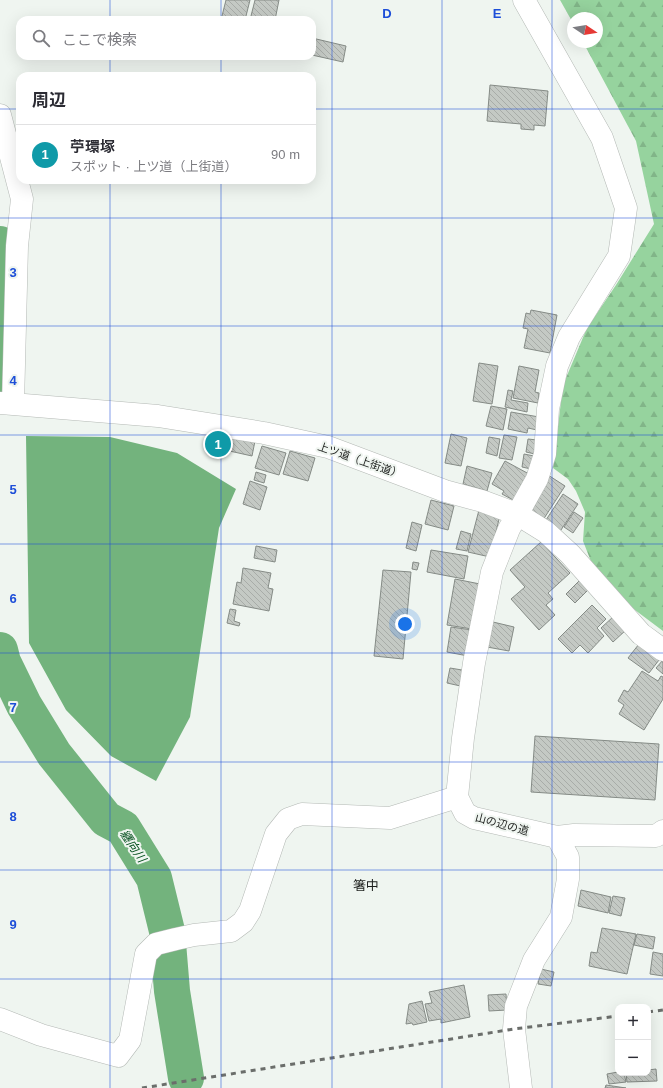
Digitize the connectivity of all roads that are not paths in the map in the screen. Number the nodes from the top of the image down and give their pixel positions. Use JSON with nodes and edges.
{"nodes":[{"id":1,"x":524,"y":0,"type":"edge"},
{"id":2,"x":0,"y":115,"type":"edge"},
{"id":3,"x":16,"y":176,"type":"edge"},
{"id":4,"x":18,"y":184,"type":"edge"},
{"id":5,"x":7,"y":403,"type":"edge"},
{"id":6,"x":517,"y":514,"type":"junction"},
{"id":7,"x":663,"y":650,"type":"edge"},
{"id":8,"x":457,"y":797,"type":"junction"},
{"id":9,"x":663,"y":831,"type":"edge"},
{"id":10,"x":557,"y":837,"type":"junction"},
{"id":11,"x":0,"y":1019,"type":"edge"},
{"id":12,"x":521,"y":1088,"type":"edge"}],
"edges":[{"from":1,"to":6,"type":"street"},
{"from":2,"to":3,"type":"street"},
{"from":4,"to":5,"type":"street"},
{"from":5,"to":6,"type":"street","name":"上ツ道（上街道）"},
{"from":6,"to":7,"type":"street","name":"上ツ道（上街道）"},
{"from":6,"to":8,"type":"street"},
{"from":8,"to":10,"type":"street","name":"山の辺の道"},
{"from":8,"to":11,"type":"street"},
{"from":9,"to":10,"type":"street","name":"山の辺の道"},
{"from":10,"to":12,"type":"street"}]}
